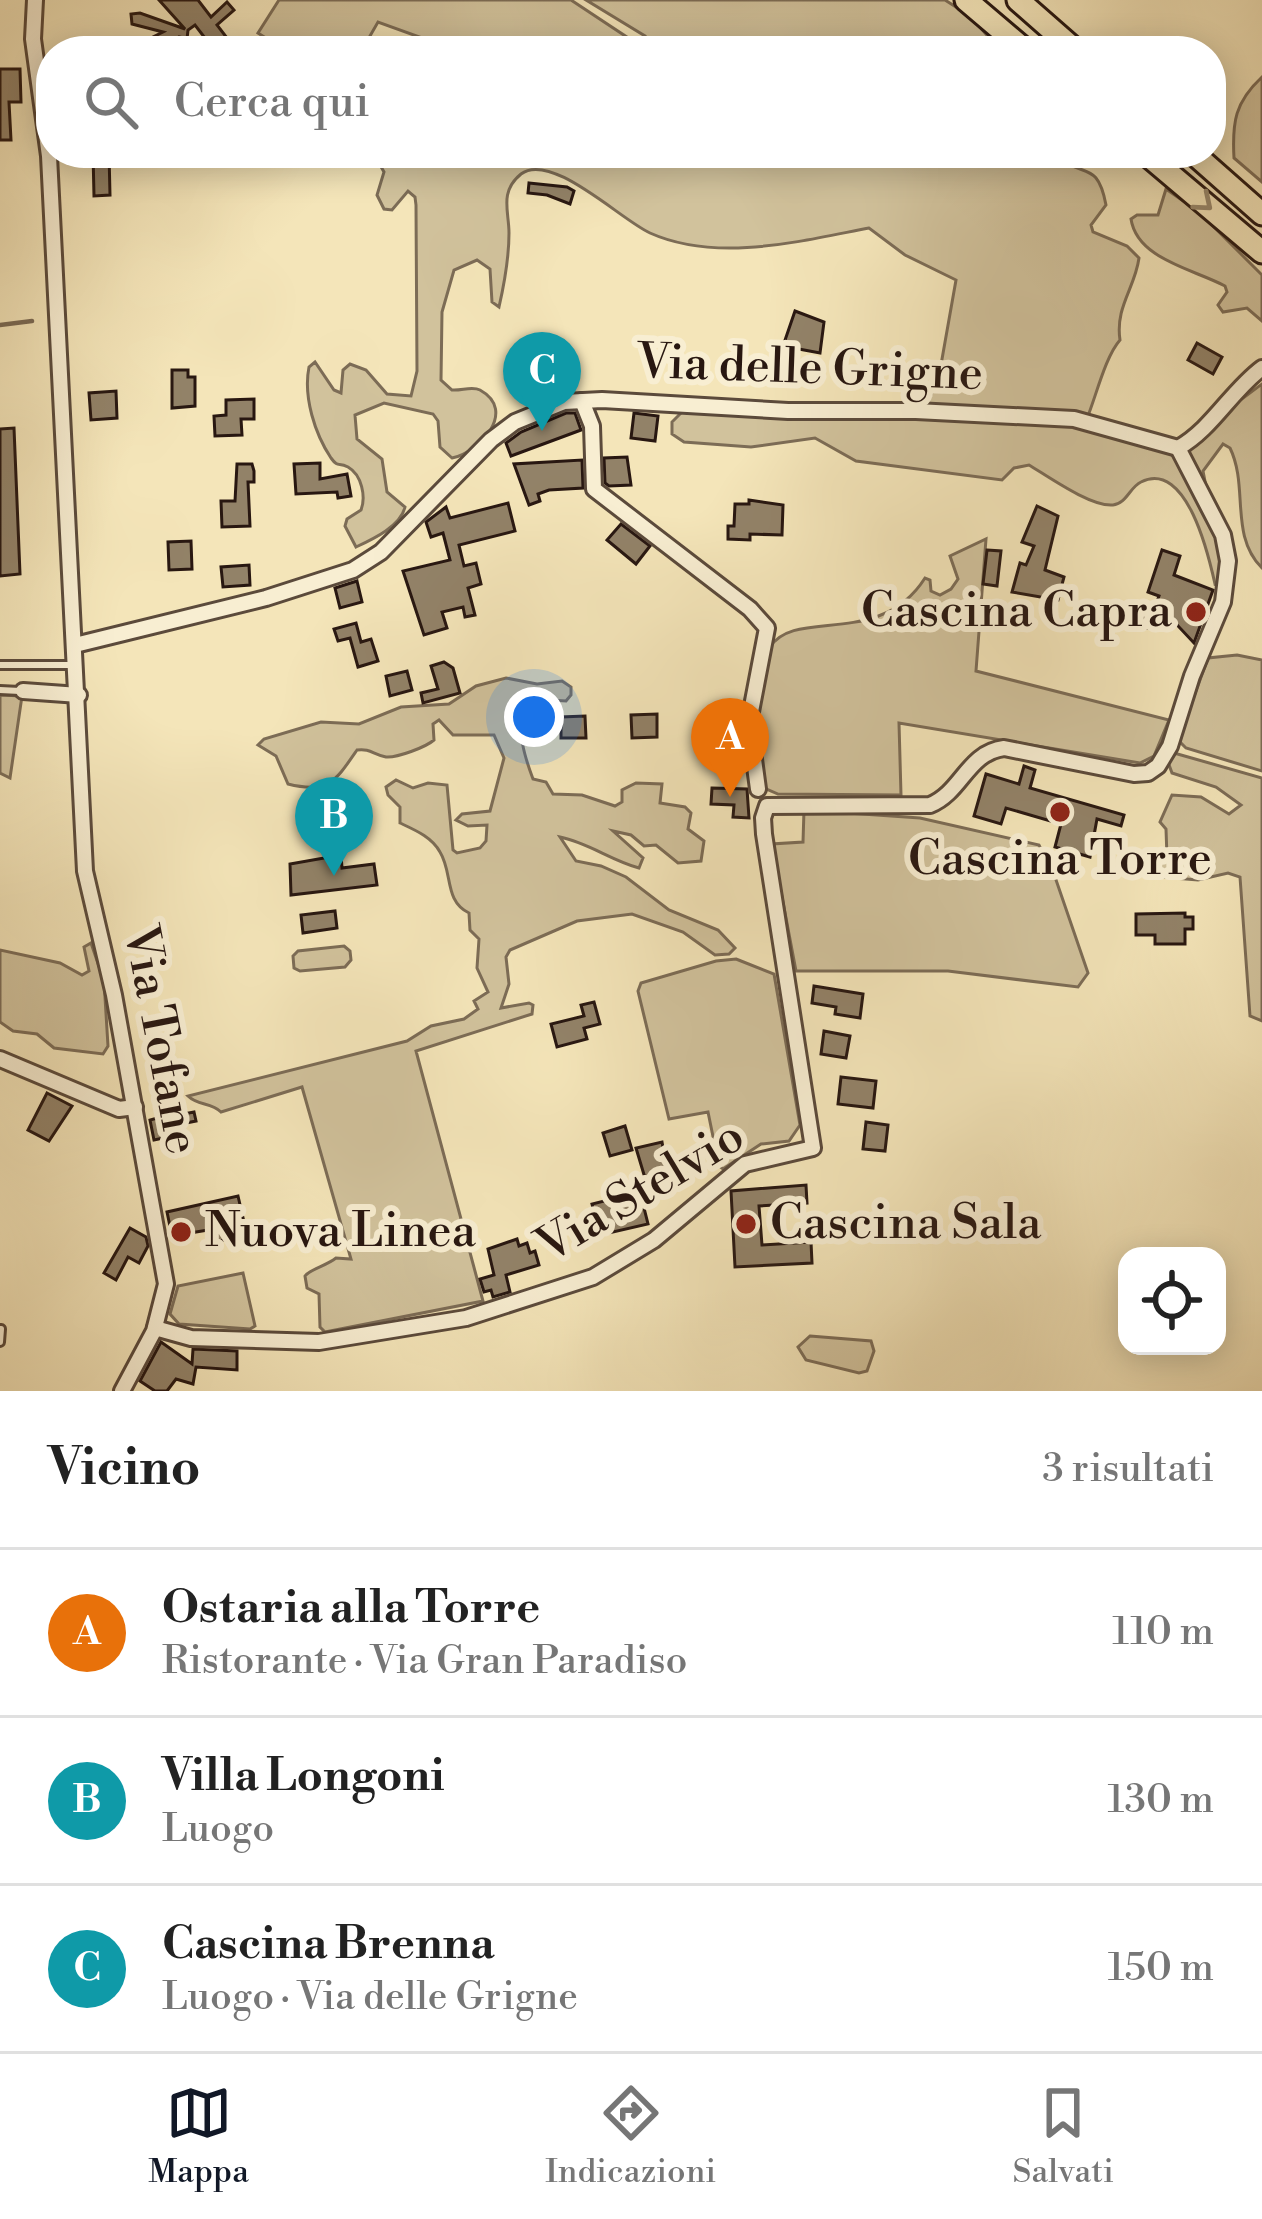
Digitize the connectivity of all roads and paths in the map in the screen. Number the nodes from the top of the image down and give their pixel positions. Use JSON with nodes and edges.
{"nodes":[{"id":1,"x":35,"y":0,"type":"edge"},
{"id":2,"x":966,"y":0,"type":"edge"},
{"id":3,"x":1018,"y":0,"type":"edge"},
{"id":4,"x":1008,"y":36,"type":"edge"},
{"id":5,"x":1059,"y":36,"type":"edge"},
{"id":6,"x":36,"y":57,"type":"edge"},
{"id":7,"x":50,"y":168,"type":"edge"},
{"id":8,"x":1163,"y":168,"type":"edge"},
{"id":9,"x":1209,"y":168,"type":"edge"},
{"id":10,"x":1262,"y":214,"type":"edge"},
{"id":11,"x":1262,"y":252,"type":"edge"},
{"id":12,"x":1262,"y":368,"type":"edge"},
{"id":13,"x":583,"y":401,"type":"junction"},
{"id":14,"x":1178,"y":448,"type":"junction"},
{"id":15,"x":76,"y":645,"type":"junction"},
{"id":16,"x":0,"y":665,"type":"edge"},
{"id":17,"x":77,"y":665,"type":"junction"},
{"id":18,"x":0,"y":690,"type":"edge"},
{"id":19,"x":23,"y":691,"type":"joint"},
{"id":20,"x":79,"y":694,"type":"junction"},
{"id":21,"x":758,"y":789,"type":"dead end"},
{"id":22,"x":5,"y":1065,"type":"edge"},
{"id":23,"x":135,"y":1107,"type":"junction"},
{"id":24,"x":154,"y":1328,"type":"junction"},
{"id":25,"x":2,"y":1329,"type":"edge"},
{"id":26,"x":0,"y":1342,"type":"edge"},
{"id":27,"x":122,"y":1391,"type":"edge"}],
"edges":[{"from":1,"to":6,"type":"street","name":"Via Tofane"},
{"from":2,"to":4,"type":"highway"},
{"from":3,"to":5,"type":"highway"},
{"from":7,"to":15,"type":"street","name":"Via Tofane"},
{"from":8,"to":11,"type":"highway","one_way":true},
{"from":9,"to":10,"type":"highway"},
{"from":12,"to":14,"type":"street"},
{"from":13,"to":14,"type":"street","name":"Via delle Grigne"},
{"from":13,"to":15,"type":"street","name":"Via delle Grigne"},
{"from":13,"to":21,"type":"street"},
{"from":14,"to":24,"type":"street","name":"Via Stelvio"},
{"from":15,"to":17,"type":"street","name":"Via Tofane"},
{"from":16,"to":17,"type":"lane"},
{"from":17,"to":20,"type":"street","name":"Via Tofane"},
{"from":18,"to":19,"type":"lane"},
{"from":19,"to":20,"type":"street"},
{"from":20,"to":23,"type":"street","name":"Via Tofane"},
{"from":22,"to":23,"type":"street"},
{"from":23,"to":24,"type":"street","name":"Via Tofane"},
{"from":24,"to":27,"type":"street","name":"Via Tofane"},
{"from":25,"to":26,"type":"lane"}]}
